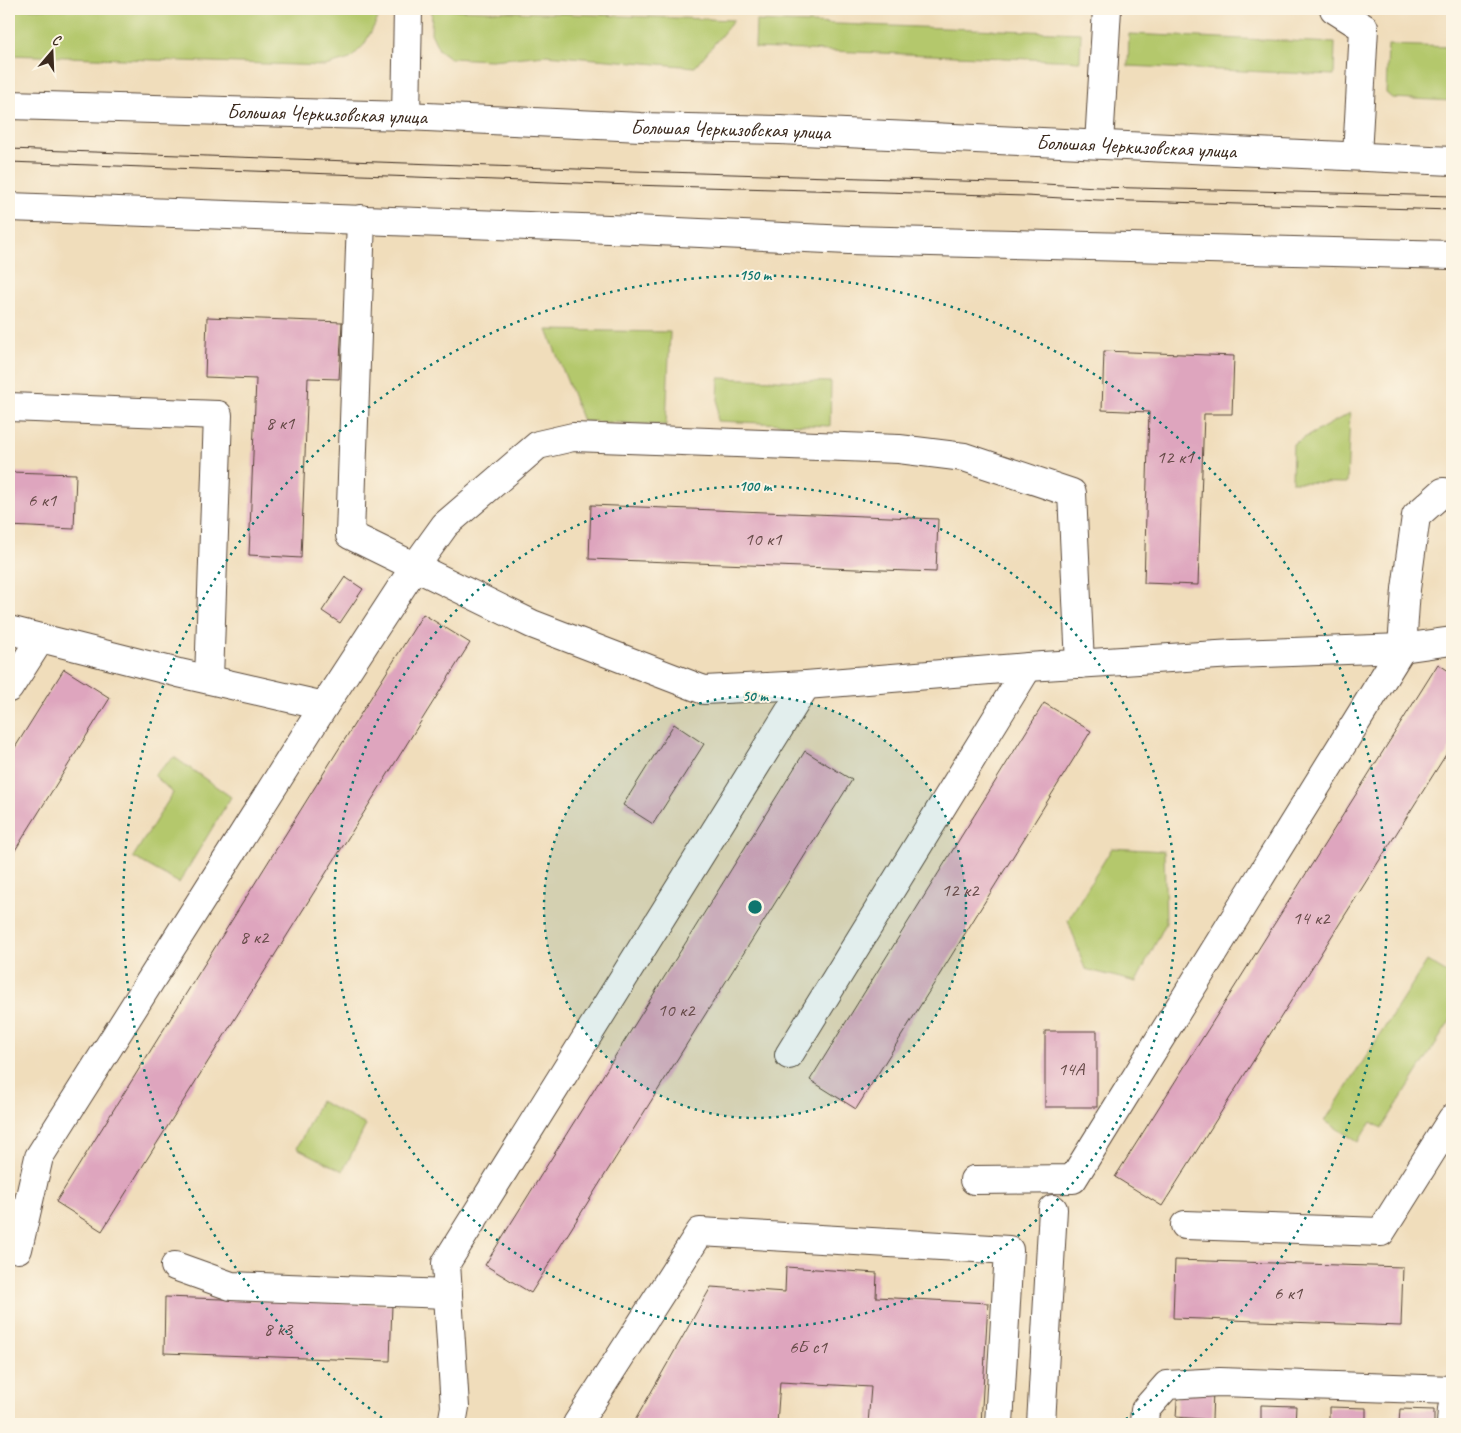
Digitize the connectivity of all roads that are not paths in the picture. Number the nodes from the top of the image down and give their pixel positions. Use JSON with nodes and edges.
{"nodes":[{"id":1,"x":408,"y":9,"type":"edge"},
{"id":2,"x":1107,"y":9,"type":"edge"},
{"id":3,"x":1334,"y":9,"type":"edge"},
{"id":4,"x":9,"y":105,"type":"edge"},
{"id":5,"x":406,"y":116,"type":"junction"},
{"id":6,"x":1099,"y":144,"type":"junction"},
{"id":7,"x":1357,"y":156,"type":"junction"},
{"id":8,"x":1452,"y":162,"type":"edge"},
{"id":9,"x":9,"y":207,"type":"edge"},
{"id":10,"x":361,"y":220,"type":"junction"},
{"id":11,"x":1452,"y":255,"type":"edge"},
{"id":12,"x":9,"y":407,"type":"edge"},
{"id":13,"x":1452,"y":493,"type":"edge"},
{"id":14,"x":414,"y":568,"type":"junction"},
{"id":15,"x":9,"y":630,"type":"edge"},
{"id":16,"x":41,"y":638,"type":"junction"},
{"id":17,"x":1452,"y":641,"type":"edge"},
{"id":18,"x":1402,"y":648,"type":"junction"},
{"id":19,"x":1080,"y":664,"type":"junction"},
{"id":20,"x":1028,"y":667,"type":"junction"},
{"id":21,"x":210,"y":679,"type":"junction"},
{"id":22,"x":806,"y":685,"type":"junction"},
{"id":23,"x":9,"y":688,"type":"edge"},
{"id":24,"x":324,"y":706,"type":"junction"},
{"id":25,"x":790,"y":1055,"type":"dead end"},
{"id":26,"x":1452,"y":1119,"type":"edge"},
{"id":27,"x":974,"y":1180,"type":"dead end"},
{"id":28,"x":1053,"y":1209,"type":"dead end"},
{"id":29,"x":1185,"y":1225,"type":"dead end"},
{"id":30,"x":18,"y":1249,"type":"dead end"},
{"id":31,"x":176,"y":1266,"type":"dead end"},
{"id":32,"x":448,"y":1294,"type":"junction"},
{"id":33,"x":1452,"y":1390,"type":"edge"},
{"id":34,"x":1452,"y":1409,"type":"edge"},
{"id":35,"x":452,"y":1424,"type":"edge"},
{"id":36,"x":577,"y":1424,"type":"edge"},
{"id":37,"x":999,"y":1424,"type":"edge"},
{"id":38,"x":1041,"y":1424,"type":"edge"},
{"id":39,"x":1144,"y":1424,"type":"edge"},
{"id":40,"x":1451,"y":1424,"type":"edge"}],
"edges":[{"from":1,"to":5,"type":"main road"},
{"from":2,"to":6,"type":"main road"},
{"from":3,"to":7,"type":"main road"},
{"from":4,"to":5,"type":"main road","name":"Большая Черкизовская улица"},
{"from":5,"to":6,"type":"main road","name":"Большая Черкизовская улица"},
{"from":6,"to":7,"type":"main road","name":"Большая Черкизовская улица"},
{"from":7,"to":8,"type":"main road","name":"Большая Черкизовская улица"},
{"from":9,"to":10,"type":"main road"},
{"from":10,"to":11,"type":"main road"},
{"from":10,"to":14,"type":"main road"},
{"from":12,"to":21,"type":"main road"},
{"from":13,"to":18,"type":"main road"},
{"from":14,"to":19,"type":"main road"},
{"from":14,"to":22,"type":"main road"},
{"from":14,"to":24,"type":"main road"},
{"from":15,"to":16,"type":"main road"},
{"from":16,"to":21,"type":"main road"},
{"from":16,"to":23,"type":"main road"},
{"from":17,"to":18,"type":"main road"},
{"from":18,"to":19,"type":"main road"},
{"from":18,"to":27,"type":"main road"},
{"from":19,"to":20,"type":"main road"},
{"from":20,"to":22,"type":"main road"},
{"from":20,"to":25,"type":"main road"},
{"from":21,"to":24,"type":"main road"},
{"from":22,"to":32,"type":"main road"},
{"from":24,"to":30,"type":"main road"},
{"from":26,"to":29,"type":"main road"},
{"from":28,"to":38,"type":"main road"},
{"from":31,"to":32,"type":"main road"},
{"from":32,"to":35,"type":"main road"},
{"from":33,"to":39,"type":"main road"},
{"from":34,"to":40,"type":"main road"},
{"from":36,"to":37,"type":"main road"}]}
